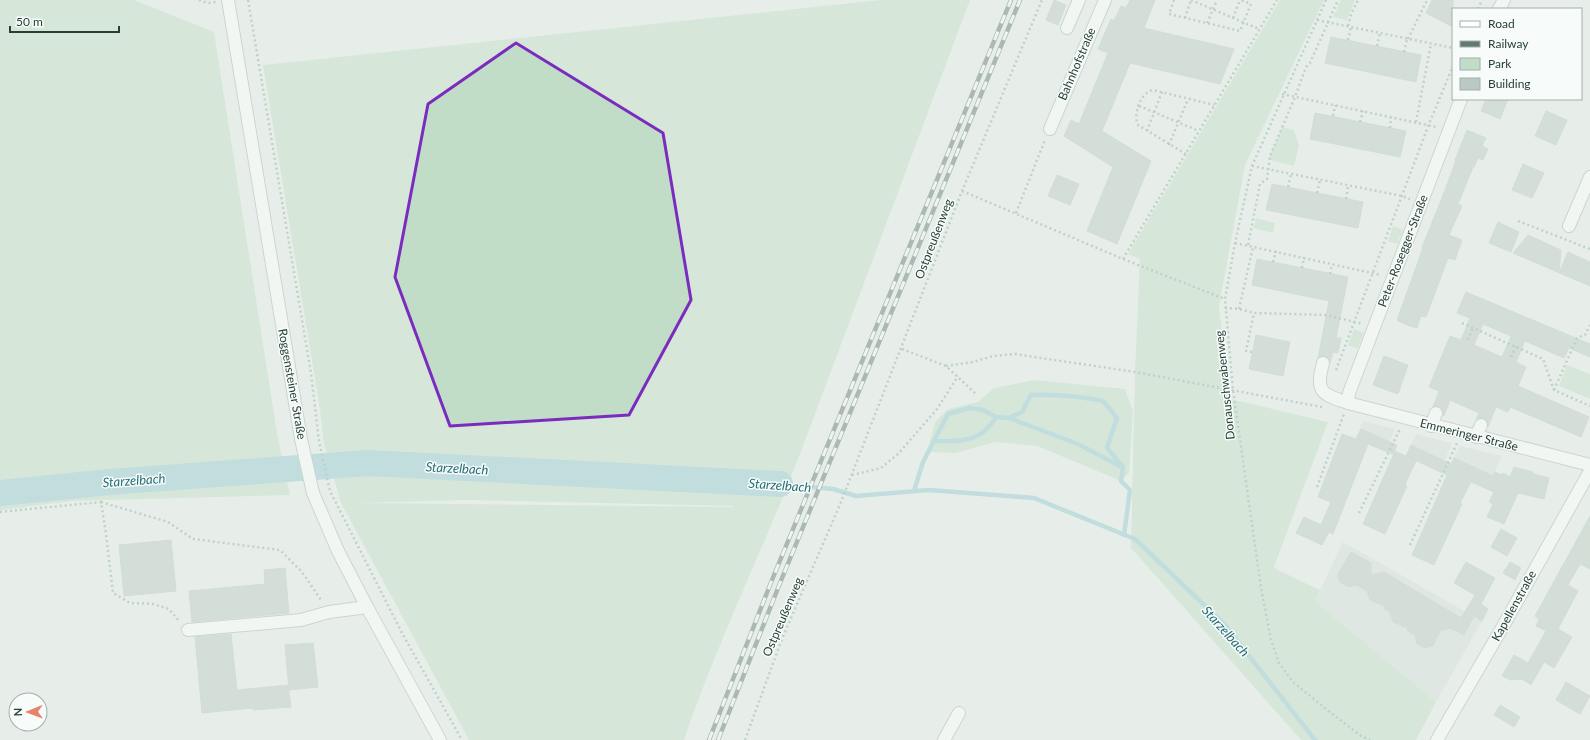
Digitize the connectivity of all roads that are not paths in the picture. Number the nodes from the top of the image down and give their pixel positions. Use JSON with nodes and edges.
{"nodes":[{"id":1,"x":224,"y":0,"type":"edge"},
{"id":2,"x":1079,"y":0,"type":"edge"},
{"id":3,"x":1105,"y":0,"type":"edge"},
{"id":4,"x":1067,"y":28,"type":"dead end"},
{"id":5,"x":1461,"y":100,"type":"edge"},
{"id":6,"x":1050,"y":129,"type":"road end"},
{"id":7,"x":1590,"y":177,"type":"edge"},
{"id":8,"x":1569,"y":226,"type":"dead end"},
{"id":9,"x":1323,"y":364,"type":"dead end"},
{"id":10,"x":1343,"y":401,"type":"junction"},
{"id":11,"x":1436,"y":413,"type":"dead end"},
{"id":12,"x":1481,"y":425,"type":"dead end"},
{"id":13,"x":1432,"y":426,"type":"junction"},
{"id":14,"x":1476,"y":437,"type":"junction"},
{"id":15,"x":1590,"y":465,"type":"edge"},
{"id":16,"x":1590,"y":471,"type":"edge"},
{"id":17,"x":367,"y":608,"type":"junction"},
{"id":18,"x":188,"y":630,"type":"road end"},
{"id":19,"x":960,"y":713,"type":"dead end"},
{"id":20,"x":440,"y":740,"type":"edge"},
{"id":21,"x":944,"y":740,"type":"edge"},
{"id":22,"x":1437,"y":740,"type":"edge"}],
"edges":[{"from":1,"to":17,"type":"street","name":"Roggensteiner Straße"},
{"from":2,"to":4,"type":"street"},
{"from":3,"to":6,"type":"street","name":"Bahnhofstraße"},
{"from":5,"to":10,"type":"street","name":"Peter-Rosegger-Straße"},
{"from":7,"to":8,"type":"street"},
{"from":9,"to":10,"type":"street","name":"Emmeringer Straße"},
{"from":10,"to":13,"type":"street","name":"Emmeringer Straße"},
{"from":11,"to":13,"type":"street"},
{"from":12,"to":14,"type":"street"},
{"from":13,"to":14,"type":"street","name":"Emmeringer Straße"},
{"from":14,"to":15,"type":"street","name":"Emmeringer Straße"},
{"from":16,"to":22,"type":"street","name":"Kapellenstraße"},
{"from":17,"to":18,"type":"street"},
{"from":17,"to":20,"type":"street","name":"Roggensteiner Straße"},
{"from":19,"to":21,"type":"street"}]}
